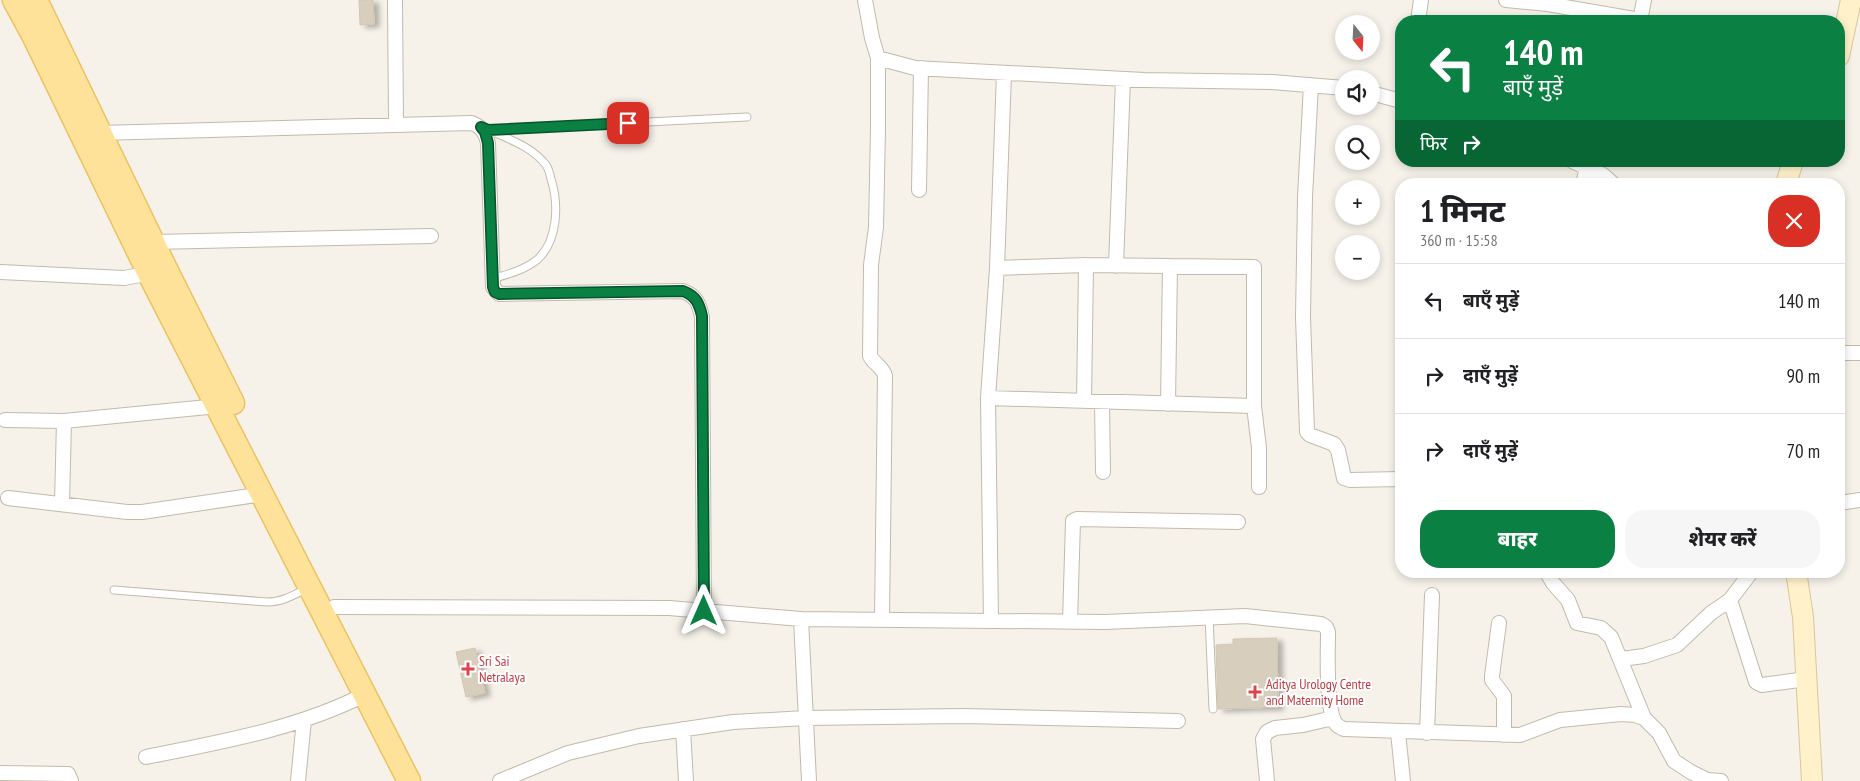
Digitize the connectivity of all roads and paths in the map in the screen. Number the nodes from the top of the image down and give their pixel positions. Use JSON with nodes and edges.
{"nodes":[{"id":1,"x":14,"y":0,"type":"edge"},
{"id":2,"x":36,"y":0,"type":"edge"},
{"id":3,"x":395,"y":0,"type":"edge"},
{"id":4,"x":866,"y":0,"type":"edge"},
{"id":5,"x":1421,"y":0,"type":"edge"},
{"id":6,"x":1506,"y":0,"type":"edge"},
{"id":7,"x":1644,"y":0,"type":"edge"},
{"id":8,"x":1851,"y":0,"type":"edge"},
{"id":9,"x":1548,"y":2,"type":"edge"},
{"id":10,"x":1419,"y":15,"type":"edge"},
{"id":11,"x":1614,"y":15,"type":"edge"},
{"id":12,"x":1641,"y":15,"type":"edge"},
{"id":13,"x":1845,"y":28,"type":"edge"},
{"id":14,"x":878,"y":58,"type":"junction"},
{"id":15,"x":921,"y":68,"type":"junction"},
{"id":16,"x":1004,"y":73,"type":"junction"},
{"id":17,"x":1123,"y":79,"type":"junction"},
{"id":18,"x":1311,"y":85,"type":"junction"},
{"id":19,"x":1335,"y":87,"type":"edge"},
{"id":20,"x":1380,"y":95,"type":"edge"},
{"id":21,"x":1395,"y":99,"type":"edge"},
{"id":22,"x":747,"y":117,"type":"dead end"},
{"id":23,"x":396,"y":124,"type":"junction"},
{"id":24,"x":485,"y":128,"type":"junction"},
{"id":25,"x":100,"y":133,"type":"junction"},
{"id":26,"x":1587,"y":168,"type":"joint"},
{"id":27,"x":1584,"y":178,"type":"edge"},
{"id":28,"x":1606,"y":178,"type":"edge"},
{"id":29,"x":919,"y":190,"type":"dead end"},
{"id":30,"x":431,"y":236,"type":"dead end"},
{"id":31,"x":153,"y":242,"type":"junction"},
{"id":32,"x":1086,"y":265,"type":"junction"},
{"id":33,"x":1116,"y":266,"type":"junction"},
{"id":34,"x":1170,"y":266,"type":"junction"},
{"id":35,"x":997,"y":268,"type":"junction"},
{"id":36,"x":0,"y":272,"type":"edge"},
{"id":37,"x":158,"y":272,"type":"junction"},
{"id":38,"x":492,"y":279,"type":"junction"},
{"id":39,"x":1860,"y":352,"type":"edge"},
{"id":40,"x":1845,"y":353,"type":"edge"},
{"id":41,"x":988,"y":398,"type":"junction"},
{"id":42,"x":1084,"y":401,"type":"junction"},
{"id":43,"x":1102,"y":402,"type":"junction"},
{"id":44,"x":1168,"y":404,"type":"junction"},
{"id":45,"x":218,"y":406,"type":"junction"},
{"id":46,"x":1254,"y":406,"type":"junction"},
{"id":47,"x":5,"y":420,"type":"dead end"},
{"id":48,"x":64,"y":421,"type":"junction"},
{"id":49,"x":1103,"y":472,"type":"dead end"},
{"id":50,"x":1395,"y":479,"type":"edge"},
{"id":51,"x":1259,"y":487,"type":"dead end"},
{"id":52,"x":263,"y":494,"type":"junction"},
{"id":53,"x":8,"y":498,"type":"dead end"},
{"id":54,"x":1860,"y":500,"type":"edge"},
{"id":55,"x":1845,"y":502,"type":"edge"},
{"id":56,"x":62,"y":504,"type":"junction"},
{"id":57,"x":1238,"y":522,"type":"dead end"},
{"id":58,"x":1550,"y":578,"type":"edge"},
{"id":59,"x":1747,"y":578,"type":"edge"},
{"id":60,"x":1797,"y":578,"type":"edge"},
{"id":61,"x":311,"y":587,"type":"junction"},
{"id":62,"x":114,"y":590,"type":"dead end"},
{"id":63,"x":1432,"y":595,"type":"dead end"},
{"id":64,"x":1730,"y":600,"type":"junction"},
{"id":65,"x":334,"y":607,"type":"junction"},
{"id":66,"x":704,"y":611,"type":"junction"},
{"id":67,"x":1209,"y":617,"type":"junction"},
{"id":68,"x":801,"y":619,"type":"junction"},
{"id":69,"x":882,"y":620,"type":"junction"},
{"id":70,"x":991,"y":621,"type":"junction"},
{"id":71,"x":1070,"y":622,"type":"junction"},
{"id":72,"x":1499,"y":623,"type":"dead end"},
{"id":73,"x":1621,"y":658,"type":"junction"},
{"id":74,"x":1806,"y":679,"type":"junction"},
{"id":75,"x":366,"y":694,"type":"junction"},
{"id":76,"x":1213,"y":710,"type":"dead end"},
{"id":77,"x":805,"y":718,"type":"junction"},
{"id":78,"x":1333,"y":718,"type":"junction"},
{"id":79,"x":1644,"y":718,"type":"junction"},
{"id":80,"x":304,"y":720,"type":"junction"},
{"id":81,"x":1178,"y":721,"type":"dead end"},
{"id":82,"x":683,"y":729,"type":"junction"},
{"id":83,"x":1398,"y":732,"type":"junction"},
{"id":84,"x":1427,"y":732,"type":"junction"},
{"id":85,"x":1504,"y":735,"type":"junction"},
{"id":86,"x":146,"y":757,"type":"dead end"},
{"id":87,"x":0,"y":773,"type":"edge"},
{"id":88,"x":71,"y":781,"type":"edge"},
{"id":89,"x":298,"y":781,"type":"edge"},
{"id":90,"x":409,"y":781,"type":"edge"},
{"id":91,"x":423,"y":781,"type":"edge"},
{"id":92,"x":500,"y":781,"type":"edge"},
{"id":93,"x":686,"y":781,"type":"edge"},
{"id":94,"x":809,"y":781,"type":"edge"},
{"id":95,"x":1267,"y":781,"type":"edge"},
{"id":96,"x":1403,"y":781,"type":"edge"},
{"id":97,"x":1721,"y":781,"type":"edge"},
{"id":98,"x":1812,"y":781,"type":"edge"}],
"edges":[{"from":1,"to":37,"type":"main road"},
{"from":2,"to":25,"type":"main road"},
{"from":3,"to":23,"type":"street"},
{"from":4,"to":14,"type":"street"},
{"from":5,"to":10,"type":"street"},
{"from":6,"to":9,"type":"street"},
{"from":7,"to":12,"type":"street"},
{"from":8,"to":13,"type":"street"},
{"from":9,"to":11,"type":"street"},
{"from":14,"to":15,"type":"street"},
{"from":14,"to":69,"type":"street"},
{"from":15,"to":16,"type":"street"},
{"from":15,"to":29,"type":"street"},
{"from":16,"to":17,"type":"street"},
{"from":16,"to":35,"type":"street"},
{"from":17,"to":18,"type":"street"},
{"from":17,"to":33,"type":"street"},
{"from":18,"to":19,"type":"street"},
{"from":18,"to":50,"type":"street"},
{"from":20,"to":21,"type":"street"},
{"from":22,"to":24,"type":"lane"},
{"from":23,"to":24,"type":"street"},
{"from":23,"to":25,"type":"street"},
{"from":24,"to":38,"type":"street"},
{"from":24,"to":38,"type":"lane"},
{"from":25,"to":31,"type":"main road"},
{"from":26,"to":27,"type":"street"},
{"from":26,"to":28,"type":"street"},
{"from":30,"to":31,"type":"street"},
{"from":31,"to":37,"type":"main road"},
{"from":32,"to":33,"type":"street"},
{"from":32,"to":35,"type":"street"},
{"from":32,"to":42,"type":"street"},
{"from":33,"to":34,"type":"street"},
{"from":34,"to":44,"type":"street"},
{"from":34,"to":46,"type":"street"},
{"from":35,"to":41,"type":"street"},
{"from":36,"to":37,"type":"street"},
{"from":37,"to":45,"type":"main road"},
{"from":37,"to":65,"type":"main road"},
{"from":38,"to":66,"type":"street"},
{"from":39,"to":40,"type":"street"},
{"from":41,"to":42,"type":"street"},
{"from":41,"to":70,"type":"street"},
{"from":42,"to":43,"type":"street"},
{"from":43,"to":44,"type":"street"},
{"from":43,"to":49,"type":"street"},
{"from":44,"to":46,"type":"street"},
{"from":45,"to":48,"type":"street"},
{"from":45,"to":52,"type":"main road"},
{"from":46,"to":51,"type":"street"},
{"from":47,"to":48,"type":"street"},
{"from":48,"to":56,"type":"street"},
{"from":52,"to":56,"type":"street"},
{"from":52,"to":61,"type":"main road"},
{"from":53,"to":56,"type":"street"},
{"from":54,"to":55,"type":"street"},
{"from":57,"to":71,"type":"street"},
{"from":58,"to":73,"type":"street"},
{"from":59,"to":64,"type":"street"},
{"from":60,"to":74,"type":"street"},
{"from":61,"to":62,"type":"lane"},
{"from":61,"to":75,"type":"main road"},
{"from":63,"to":84,"type":"street"},
{"from":64,"to":73,"type":"street"},
{"from":64,"to":74,"type":"street"},
{"from":65,"to":66,"type":"street"},
{"from":65,"to":91,"type":"main road"},
{"from":66,"to":68,"type":"street"},
{"from":67,"to":71,"type":"street"},
{"from":67,"to":76,"type":"lane"},
{"from":67,"to":78,"type":"street"},
{"from":68,"to":69,"type":"street"},
{"from":68,"to":77,"type":"street"},
{"from":69,"to":70,"type":"street"},
{"from":70,"to":71,"type":"street"},
{"from":72,"to":85,"type":"street"},
{"from":73,"to":79,"type":"street"},
{"from":74,"to":98,"type":"street"},
{"from":75,"to":80,"type":"street"},
{"from":75,"to":90,"type":"main road"},
{"from":77,"to":81,"type":"street"},
{"from":77,"to":82,"type":"street"},
{"from":77,"to":94,"type":"street"},
{"from":78,"to":83,"type":"street"},
{"from":78,"to":95,"type":"street"},
{"from":79,"to":85,"type":"street"},
{"from":79,"to":97,"type":"street"},
{"from":80,"to":86,"type":"street"},
{"from":80,"to":89,"type":"street"},
{"from":82,"to":92,"type":"street"},
{"from":82,"to":93,"type":"street"},
{"from":83,"to":84,"type":"street"},
{"from":83,"to":96,"type":"street"},
{"from":84,"to":85,"type":"street"},
{"from":87,"to":88,"type":"street"}]}
